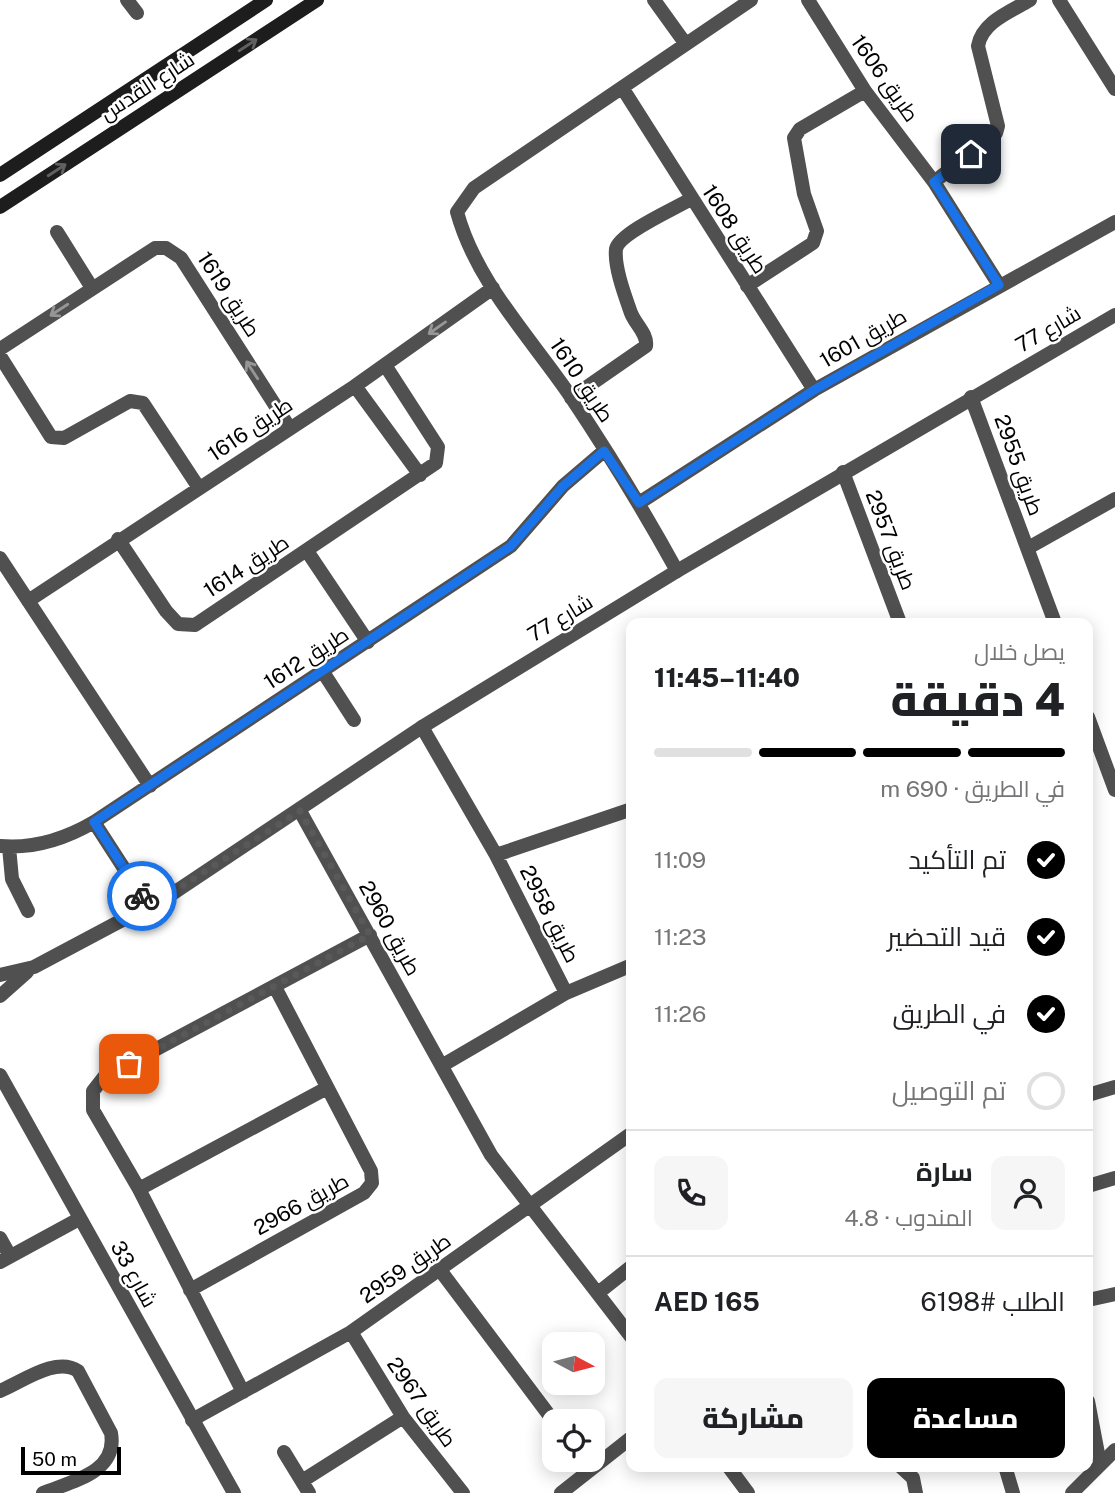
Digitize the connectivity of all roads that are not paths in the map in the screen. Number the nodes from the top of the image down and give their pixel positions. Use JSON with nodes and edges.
{"nodes":[{"id":1,"x":266,"y":0,"type":"edge"},
{"id":2,"x":317,"y":0,"type":"edge"},
{"id":3,"x":654,"y":0,"type":"edge"},
{"id":4,"x":751,"y":0,"type":"edge"},
{"id":5,"x":808,"y":0,"type":"edge"},
{"id":6,"x":1030,"y":0,"type":"edge"},
{"id":7,"x":1059,"y":0,"type":"edge"},
{"id":8,"x":126,"y":1,"type":"edge"},
{"id":9,"x":137,"y":13,"type":"dead end"},
{"id":10,"x":685,"y":43,"type":"junction"},
{"id":11,"x":1113,"y":84,"type":"edge"},
{"id":12,"x":624,"y":89,"type":"junction"},
{"id":13,"x":865,"y":92,"type":"junction"},
{"id":14,"x":0,"y":174,"type":"edge"},
{"id":15,"x":934,"y":182,"type":"junction"},
{"id":16,"x":691,"y":199,"type":"junction"},
{"id":17,"x":0,"y":207,"type":"edge"},
{"id":18,"x":1115,"y":222,"type":"edge"},
{"id":19,"x":57,"y":232,"type":"dead end"},
{"id":20,"x":999,"y":285,"type":"junction"},
{"id":21,"x":747,"y":286,"type":"junction"},
{"id":22,"x":92,"y":288,"type":"junction"},
{"id":23,"x":493,"y":288,"type":"junction"},
{"id":24,"x":1115,"y":315,"type":"edge"},
{"id":25,"x":0,"y":349,"type":"edge"},
{"id":26,"x":0,"y":356,"type":"edge"},
{"id":27,"x":385,"y":365,"type":"junction"},
{"id":28,"x":355,"y":386,"type":"junction"},
{"id":29,"x":814,"y":390,"type":"junction"},
{"id":30,"x":971,"y":397,"type":"junction"},
{"id":31,"x":571,"y":398,"type":"junction"},
{"id":32,"x":289,"y":427,"type":"junction"},
{"id":33,"x":604,"y":451,"type":"junction"},
{"id":34,"x":843,"y":472,"type":"junction"},
{"id":35,"x":420,"y":475,"type":"junction"},
{"id":36,"x":199,"y":488,"type":"junction"},
{"id":37,"x":1115,"y":499,"type":"edge"},
{"id":38,"x":639,"y":503,"type":"junction"},
{"id":39,"x":118,"y":539,"type":"junction"},
{"id":40,"x":1028,"y":548,"type":"junction"},
{"id":41,"x":307,"y":551,"type":"junction"},
{"id":42,"x":0,"y":558,"type":"edge"},
{"id":43,"x":677,"y":570,"type":"junction"},
{"id":44,"x":28,"y":601,"type":"junction"},
{"id":45,"x":898,"y":618,"type":"edge"},
{"id":46,"x":1053,"y":618,"type":"edge"},
{"id":47,"x":368,"y":642,"type":"junction"},
{"id":48,"x":323,"y":672,"type":"junction"},
{"id":49,"x":354,"y":720,"type":"dead end"},
{"id":50,"x":422,"y":726,"type":"junction"},
{"id":51,"x":1093,"y":731,"type":"edge"},
{"id":52,"x":150,"y":786,"type":"junction"},
{"id":53,"x":1115,"y":790,"type":"edge"},
{"id":54,"x":300,"y":811,"type":"junction"},
{"id":55,"x":626,"y":811,"type":"edge"},
{"id":56,"x":94,"y":822,"type":"junction"},
{"id":57,"x":5,"y":846,"type":"edge"},
{"id":58,"x":496,"y":855,"type":"junction"},
{"id":59,"x":149,"y":907,"type":"junction"},
{"id":60,"x":28,"y":911,"type":"dead end"},
{"id":61,"x":370,"y":935,"type":"junction"},
{"id":62,"x":34,"y":967,"type":"junction"},
{"id":63,"x":626,"y":968,"type":"edge"},
{"id":64,"x":0,"y":975,"type":"edge"},
{"id":65,"x":275,"y":987,"type":"junction"},
{"id":66,"x":566,"y":993,"type":"junction"},
{"id":67,"x":0,"y":996,"type":"edge"},
{"id":68,"x":443,"y":1065,"type":"junction"},
{"id":69,"x":0,"y":1075,"type":"edge"},
{"id":70,"x":1115,"y":1087,"type":"edge"},
{"id":71,"x":327,"y":1088,"type":"junction"},
{"id":72,"x":1093,"y":1093,"type":"edge"},
{"id":73,"x":626,"y":1137,"type":"edge"},
{"id":74,"x":1115,"y":1178,"type":"edge"},
{"id":75,"x":1093,"y":1185,"type":"edge"},
{"id":76,"x":139,"y":1189,"type":"junction"},
{"id":77,"x":528,"y":1205,"type":"junction"},
{"id":78,"x":79,"y":1219,"type":"junction"},
{"id":79,"x":0,"y":1238,"type":"edge"},
{"id":80,"x":5,"y":1259,"type":"edge"},
{"id":81,"x":440,"y":1270,"type":"junction"},
{"id":82,"x":626,"y":1271,"type":"edge"},
{"id":83,"x":190,"y":1290,"type":"junction"},
{"id":84,"x":598,"y":1293,"type":"junction"},
{"id":85,"x":1115,"y":1294,"type":"edge"},
{"id":86,"x":1093,"y":1299,"type":"edge"},
{"id":87,"x":626,"y":1330,"type":"edge"},
{"id":88,"x":351,"y":1332,"type":"junction"},
{"id":89,"x":0,"y":1391,"type":"edge"},
{"id":90,"x":243,"y":1392,"type":"junction"},
{"id":91,"x":544,"y":1409,"type":"edge"},
{"id":92,"x":403,"y":1417,"type":"junction"},
{"id":93,"x":192,"y":1420,"type":"junction"},
{"id":94,"x":1093,"y":1426,"type":"edge"},
{"id":95,"x":626,"y":1441,"type":"edge"},
{"id":96,"x":1115,"y":1450,"type":"edge"},
{"id":97,"x":284,"y":1452,"type":"dead end"},
{"id":98,"x":605,"y":1453,"type":"edge"},
{"id":99,"x":1100,"y":1464,"type":"junction"},
{"id":100,"x":1093,"y":1471,"type":"edge"},
{"id":101,"x":579,"y":1472,"type":"edge"},
{"id":102,"x":732,"y":1472,"type":"edge"},
{"id":103,"x":906,"y":1472,"type":"edge"},
{"id":104,"x":1007,"y":1472,"type":"edge"},
{"id":105,"x":1092,"y":1472,"type":"edge"},
{"id":106,"x":305,"y":1487,"type":"edge"},
{"id":107,"x":746,"y":1492,"type":"edge"},
{"id":108,"x":43,"y":1493,"type":"edge"},
{"id":109,"x":234,"y":1493,"type":"edge"},
{"id":110,"x":463,"y":1493,"type":"edge"},
{"id":111,"x":561,"y":1493,"type":"edge"},
{"id":112,"x":916,"y":1493,"type":"edge"},
{"id":113,"x":1013,"y":1493,"type":"edge"},
{"id":114,"x":1072,"y":1493,"type":"edge"}],
"edges":[{"from":1,"to":14,"type":"main road","name":"شارع القدس"},
{"from":17,"to":2,"type":"main road","name":"شارع القدس","one_way":true},
{"from":3,"to":10,"type":"street"},
{"from":4,"to":10,"type":"street"},
{"from":5,"to":13,"type":"street","name":"طريق 1606"},
{"from":6,"to":15,"type":"street"},
{"from":7,"to":11,"type":"street"},
{"from":8,"to":9,"type":"street"},
{"from":10,"to":12,"type":"street"},
{"from":12,"to":16,"type":"street","name":"طريق 1608"},
{"from":12,"to":23,"type":"street","name":"طريق 1610"},
{"from":13,"to":15,"type":"street","name":"طريق 1606"},
{"from":13,"to":21,"type":"street"},
{"from":15,"to":20,"type":"street","name":"طريق 1606"},
{"from":16,"to":21,"type":"street","name":"طريق 1608"},
{"from":16,"to":31,"type":"street"},
{"from":18,"to":20,"type":"street","name":"طريق 1601"},
{"from":19,"to":22,"type":"street"},
{"from":20,"to":29,"type":"street","name":"طريق 1601"},
{"from":21,"to":29,"type":"street","name":"طريق 1608"},
{"from":22,"to":25,"type":"street","name":"طريق 1619","one_way":true},
{"from":32,"to":22,"type":"street","name":"طريق 1619","one_way":true},
{"from":23,"to":27,"type":"street","name":"طريق 1616","one_way":true},
{"from":23,"to":31,"type":"street","name":"طريق 1610"},
{"from":24,"to":30,"type":"street","name":"شارع 77"},
{"from":26,"to":36,"type":"street"},
{"from":27,"to":28,"type":"street","name":"طريق 1616"},
{"from":27,"to":35,"type":"street","name":"طريق 1614"},
{"from":28,"to":32,"type":"street","name":"طريق 1616"},
{"from":28,"to":35,"type":"street"},
{"from":29,"to":38,"type":"street","name":"طريق 1601"},
{"from":30,"to":34,"type":"street","name":"شارع 77"},
{"from":30,"to":40,"type":"street","name":"طريق 2955"},
{"from":31,"to":33,"type":"street","name":"طريق 1610"},
{"from":32,"to":36,"type":"street","name":"طريق 1616"},
{"from":33,"to":38,"type":"street","name":"طريق 1610"},
{"from":33,"to":47,"type":"street","name":"طريق 1612"},
{"from":34,"to":43,"type":"street","name":"شارع 77"},
{"from":34,"to":45,"type":"street","name":"طريق 2957"},
{"from":35,"to":41,"type":"street","name":"طريق 1614"},
{"from":36,"to":39,"type":"street","name":"طريق 1616"},
{"from":37,"to":40,"type":"street","name":"طريق 2955"},
{"from":38,"to":43,"type":"street","name":"طريق 1610"},
{"from":39,"to":41,"type":"street","name":"طريق 1614"},
{"from":39,"to":44,"type":"street","name":"طريق 1616"},
{"from":40,"to":46,"type":"street","name":"طريق 2955"},
{"from":41,"to":47,"type":"street"},
{"from":42,"to":44,"type":"street"},
{"from":43,"to":50,"type":"street","name":"شارع 77"},
{"from":44,"to":52,"type":"street"},
{"from":47,"to":48,"type":"street","name":"طريق 1612"},
{"from":48,"to":49,"type":"street"},
{"from":48,"to":52,"type":"street","name":"طريق 1612"},
{"from":50,"to":54,"type":"street","name":"شارع 77"},
{"from":50,"to":58,"type":"street","name":"طريق 2958"},
{"from":51,"to":53,"type":"street"},
{"from":52,"to":56,"type":"street","name":"طريق 1612"},
{"from":54,"to":59,"type":"street","name":"شارع 77"},
{"from":54,"to":61,"type":"street","name":"طريق 2960"},
{"from":55,"to":58,"type":"street","name":"طريق 2958"},
{"from":56,"to":57,"type":"street","name":"طريق 1612"},
{"from":56,"to":59,"type":"street"},
{"from":57,"to":60,"type":"street"},
{"from":58,"to":66,"type":"street","name":"طريق 2958"},
{"from":59,"to":62,"type":"street","name":"شارع 77"},
{"from":61,"to":65,"type":"street"},
{"from":61,"to":68,"type":"street","name":"طريق 2960"},
{"from":62,"to":64,"type":"street","name":"شارع 77"},
{"from":62,"to":67,"type":"street","name":"شارع 77"},
{"from":63,"to":66,"type":"street"},
{"from":65,"to":71,"type":"street","name":"طريق 2966"},
{"from":65,"to":76,"type":"street"},
{"from":66,"to":68,"type":"street"},
{"from":68,"to":77,"type":"street","name":"طريق 2960"},
{"from":69,"to":78,"type":"street","name":"شارع 33"},
{"from":70,"to":72,"type":"street"},
{"from":71,"to":76,"type":"street"},
{"from":71,"to":83,"type":"street","name":"طريق 2966"},
{"from":73,"to":77,"type":"street","name":"طريق 2959"},
{"from":74,"to":75,"type":"street"},
{"from":76,"to":83,"type":"street"},
{"from":77,"to":81,"type":"street","name":"طريق 2959"},
{"from":77,"to":84,"type":"street"},
{"from":78,"to":80,"type":"street"},
{"from":78,"to":93,"type":"street","name":"شارع 33"},
{"from":79,"to":80,"type":"street"},
{"from":81,"to":88,"type":"street","name":"طريق 2959"},
{"from":81,"to":91,"type":"street"},
{"from":82,"to":84,"type":"street"},
{"from":83,"to":90,"type":"street"},
{"from":84,"to":87,"type":"street"},
{"from":85,"to":86,"type":"street"},
{"from":88,"to":90,"type":"street","name":"طريق 2959"},
{"from":88,"to":92,"type":"street","name":"طريق 2967"},
{"from":89,"to":108,"type":"street"},
{"from":90,"to":93,"type":"street","name":"طريق 2959"},
{"from":92,"to":106,"type":"street"},
{"from":92,"to":110,"type":"street","name":"طريق 2967"},
{"from":93,"to":109,"type":"street","name":"شارع 33"},
{"from":94,"to":99,"type":"street"},
{"from":95,"to":98,"type":"street"},
{"from":96,"to":99,"type":"street"},
{"from":97,"to":106,"type":"street"},
{"from":99,"to":100,"type":"street"},
{"from":101,"to":111,"type":"street"},
{"from":102,"to":107,"type":"street"},
{"from":103,"to":112,"type":"street"},
{"from":104,"to":113,"type":"street"},
{"from":105,"to":114,"type":"street"}]}
